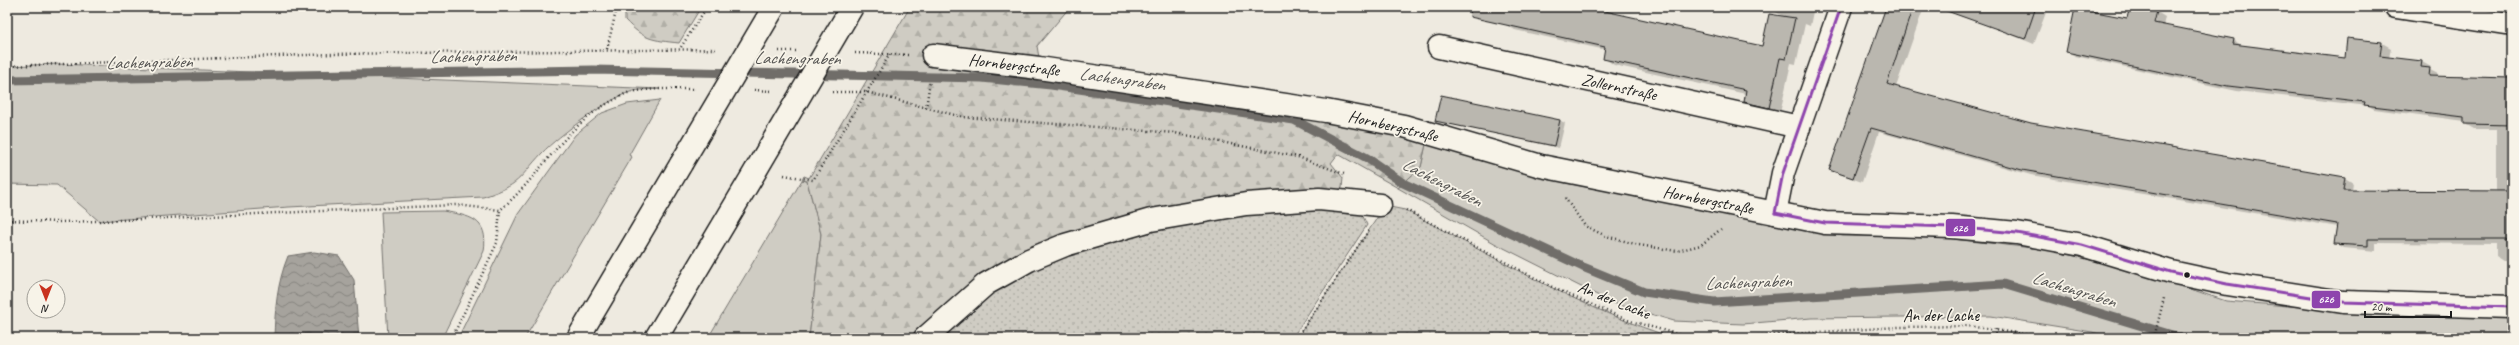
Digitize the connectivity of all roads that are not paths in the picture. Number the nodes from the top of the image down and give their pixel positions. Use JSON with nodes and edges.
{"nodes":[{"id":1,"x":774,"y":7,"type":"edge"},
{"id":2,"x":852,"y":7,"type":"edge"},
{"id":3,"x":1841,"y":7,"type":"edge"},
{"id":4,"x":2396,"y":7,"type":"edge"},
{"id":5,"x":2512,"y":25,"type":"edge"},
{"id":6,"x":1439,"y":47,"type":"dead end"},
{"id":7,"x":933,"y":55,"type":"road end"},
{"id":8,"x":1799,"y":127,"type":"junction"},
{"id":9,"x":1380,"y":205,"type":"road end"},
{"id":10,"x":1775,"y":213,"type":"junction"},
{"id":11,"x":2512,"y":307,"type":"edge"},
{"id":12,"x":578,"y":338,"type":"edge"},
{"id":13,"x":656,"y":338,"type":"edge"},
{"id":14,"x":925,"y":338,"type":"edge"}],
"edges":[{"from":1,"to":12,"type":"main road","bridge":true},
{"from":2,"to":13,"type":"main road","bridge":true},
{"from":3,"to":8,"type":"main road"},
{"from":4,"to":5,"type":"main road"},
{"from":6,"to":8,"type":"main road","name":"Zollernstraße"},
{"from":7,"to":10,"type":"main road","name":"Hornbergstraße"},
{"from":8,"to":10,"type":"main road"},
{"from":9,"to":14,"type":"main road"},
{"from":10,"to":11,"type":"main road","name":"Hornbergstraße"}]}
